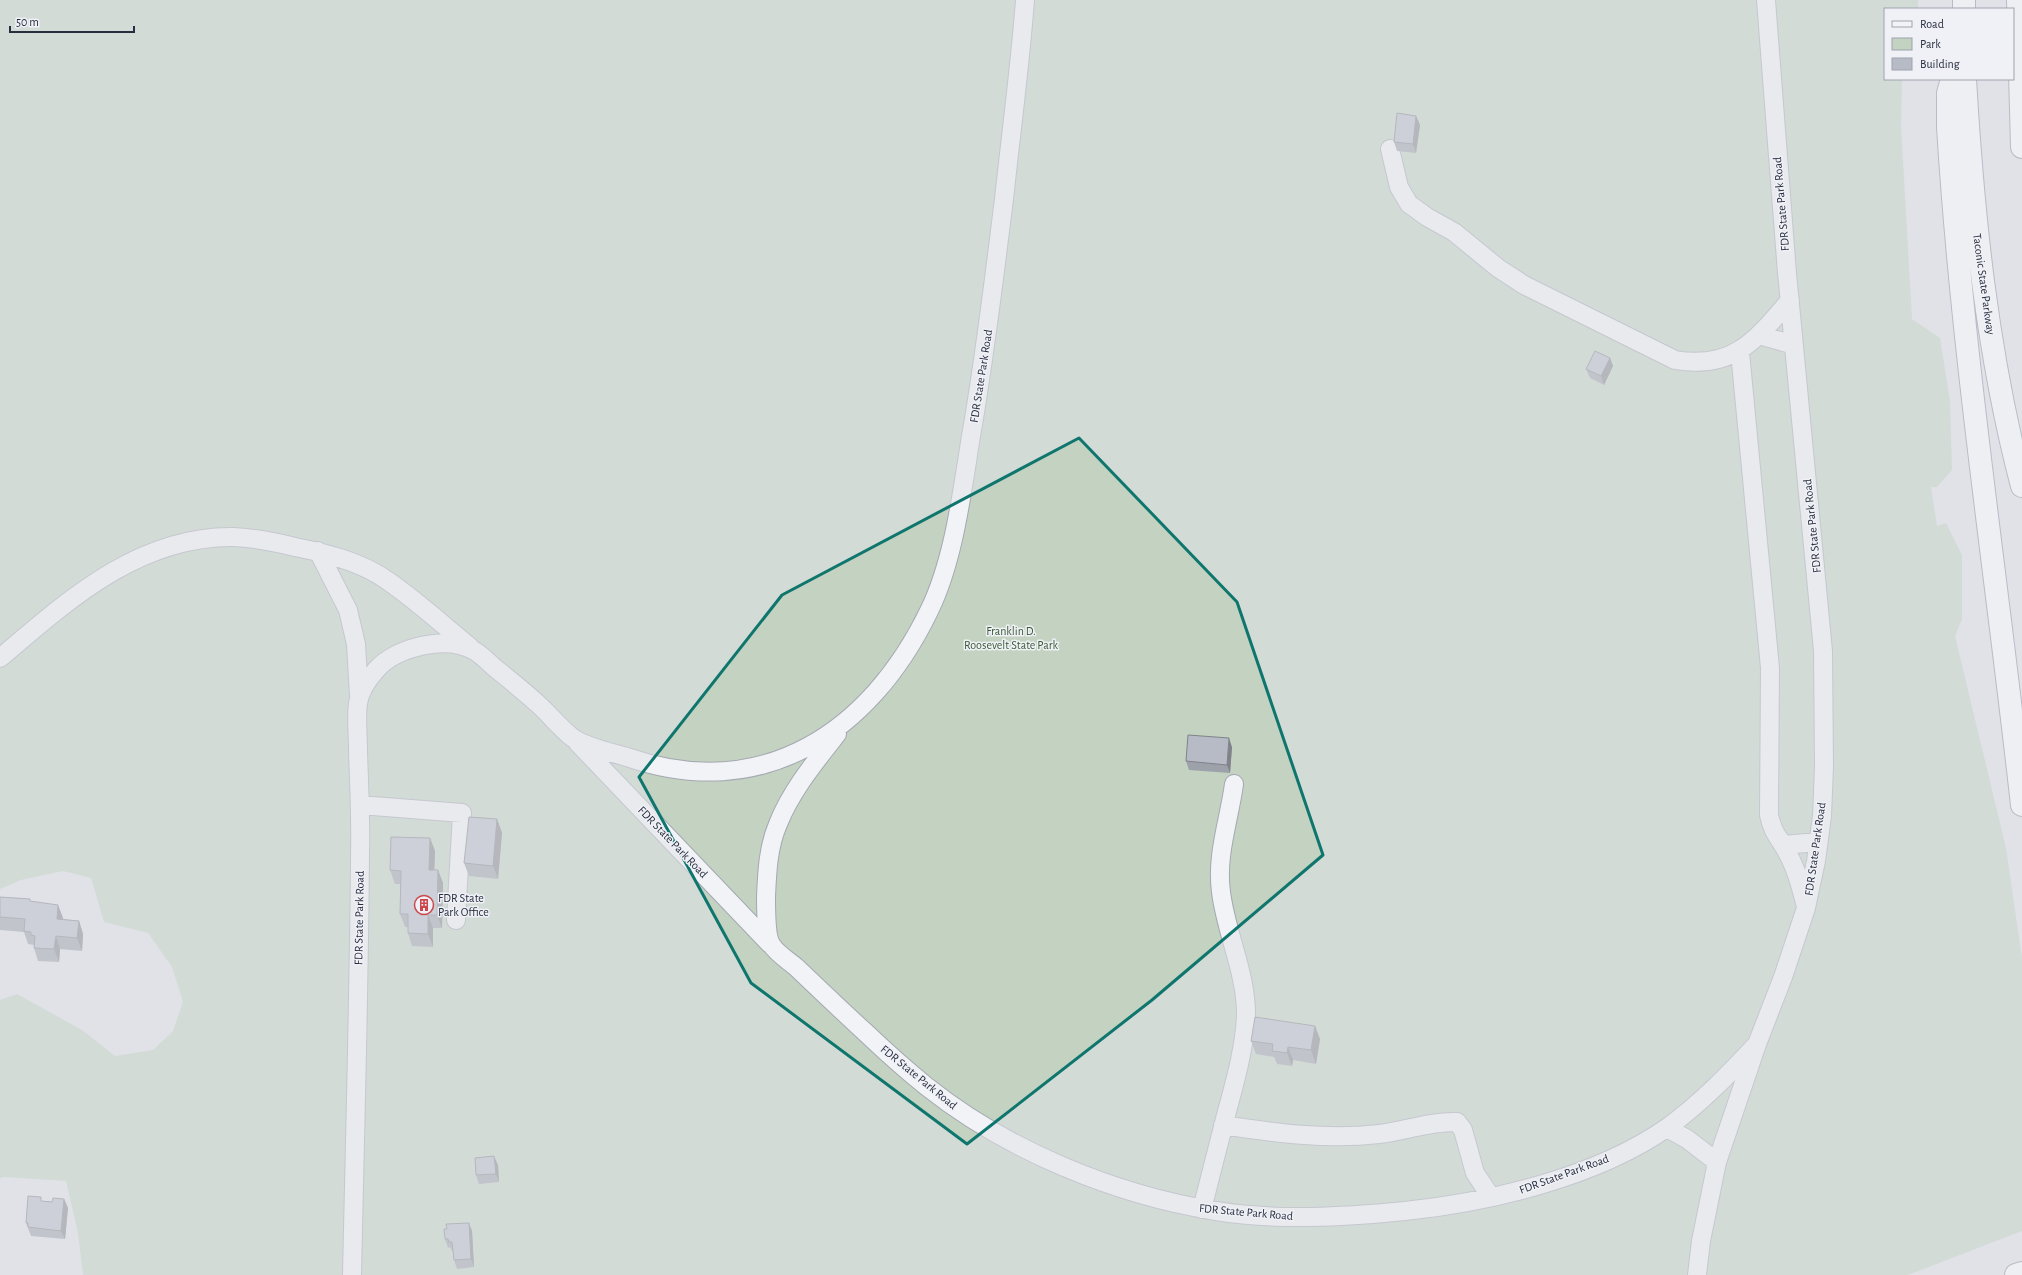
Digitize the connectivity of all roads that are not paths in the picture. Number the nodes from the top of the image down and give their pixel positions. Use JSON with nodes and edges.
{"nodes":[{"id":1,"x":1025,"y":0,"type":"edge"},
{"id":2,"x":1766,"y":0,"type":"edge"},
{"id":3,"x":2018,"y":0,"type":"edge"},
{"id":4,"x":1952,"y":80,"type":"edge"},
{"id":5,"x":1965,"y":80,"type":"edge"},
{"id":6,"x":2022,"y":147,"type":"edge"},
{"id":7,"x":1390,"y":149,"type":"dead end"},
{"id":8,"x":1790,"y":300,"type":"junction"},
{"id":9,"x":1759,"y":335,"type":"junction"},
{"id":10,"x":1794,"y":345,"type":"junction"},
{"id":11,"x":1740,"y":352,"type":"junction"},
{"id":12,"x":2022,"y":486,"type":"edge"},
{"id":13,"x":318,"y":551,"type":"junction"},
{"id":14,"x":471,"y":648,"type":"junction"},
{"id":15,"x":0,"y":658,"type":"edge"},
{"id":16,"x":359,"y":696,"type":"junction"},
{"id":17,"x":848,"y":721,"type":"junction"},
{"id":18,"x":575,"y":740,"type":"junction"},
{"id":19,"x":1234,"y":784,"type":"dead end"},
{"id":20,"x":360,"y":805,"type":"junction"},
{"id":21,"x":2022,"y":805,"type":"edge"},
{"id":22,"x":1818,"y":842,"type":"junction"},
{"id":23,"x":1783,"y":845,"type":"junction"},
{"id":24,"x":1806,"y":908,"type":"junction"},
{"id":25,"x":456,"y":920,"type":"dead end"},
{"id":26,"x":770,"y":944,"type":"junction"},
{"id":27,"x":1757,"y":1044,"type":"junction"},
{"id":28,"x":1224,"y":1125,"type":"junction"},
{"id":29,"x":1667,"y":1128,"type":"junction"},
{"id":30,"x":1717,"y":1162,"type":"junction"},
{"id":31,"x":1491,"y":1198,"type":"junction"},
{"id":32,"x":1202,"y":1208,"type":"junction"},
{"id":33,"x":2022,"y":1273,"type":"edge"},
{"id":34,"x":352,"y":1275,"type":"edge"},
{"id":35,"x":1697,"y":1275,"type":"edge"},
{"id":36,"x":2016,"y":1275,"type":"edge"}],
"edges":[{"from":1,"to":17,"type":"lane","name":"FDR State Park Road"},
{"from":2,"to":8,"type":"lane","name":"FDR State Park Road"},
{"from":3,"to":6,"type":"highway"},
{"from":4,"to":21,"type":"highway"},
{"from":5,"to":12,"type":"highway","name":"Taconic State Parkway"},
{"from":7,"to":11,"type":"lane"},
{"from":8,"to":9,"type":"lane"},
{"from":8,"to":10,"type":"lane","name":"FDR State Park Road"},
{"from":9,"to":10,"type":"lane"},
{"from":9,"to":11,"type":"lane"},
{"from":10,"to":22,"type":"lane","name":"FDR State Park Road"},
{"from":11,"to":23,"type":"lane"},
{"from":13,"to":14,"type":"lane","name":"FDR State Park Road"},
{"from":13,"to":15,"type":"lane","name":"FDR State Park Road"},
{"from":13,"to":16,"type":"lane"},
{"from":14,"to":16,"type":"lane","name":"FDR State Park Road"},
{"from":14,"to":18,"type":"lane","name":"FDR State Park Road"},
{"from":16,"to":20,"type":"lane","name":"FDR State Park Road"},
{"from":17,"to":18,"type":"lane","name":"FDR State Park Road"},
{"from":17,"to":26,"type":"lane","name":"FDR State Park Road"},
{"from":18,"to":26,"type":"lane","name":"FDR State Park Road"},
{"from":19,"to":28,"type":"lane"},
{"from":20,"to":25,"type":"lane"},
{"from":20,"to":34,"type":"lane","name":"FDR State Park Road"},
{"from":22,"to":23,"type":"lane"},
{"from":22,"to":24,"type":"lane","name":"FDR State Park Road"},
{"from":23,"to":24,"type":"lane"},
{"from":24,"to":27,"type":"lane","name":"FDR State Park Road"},
{"from":26,"to":32,"type":"lane","name":"FDR State Park Road"},
{"from":27,"to":29,"type":"lane","name":"FDR State Park Road"},
{"from":27,"to":30,"type":"lane","name":"FDR State Park Road"},
{"from":28,"to":31,"type":"lane"},
{"from":28,"to":32,"type":"lane"},
{"from":29,"to":30,"type":"lane"},
{"from":29,"to":31,"type":"lane","name":"FDR State Park Road"},
{"from":30,"to":35,"type":"lane","name":"FDR State Park Road"},
{"from":31,"to":32,"type":"lane","name":"FDR State Park Road"},
{"from":33,"to":36,"type":"highway"}]}
